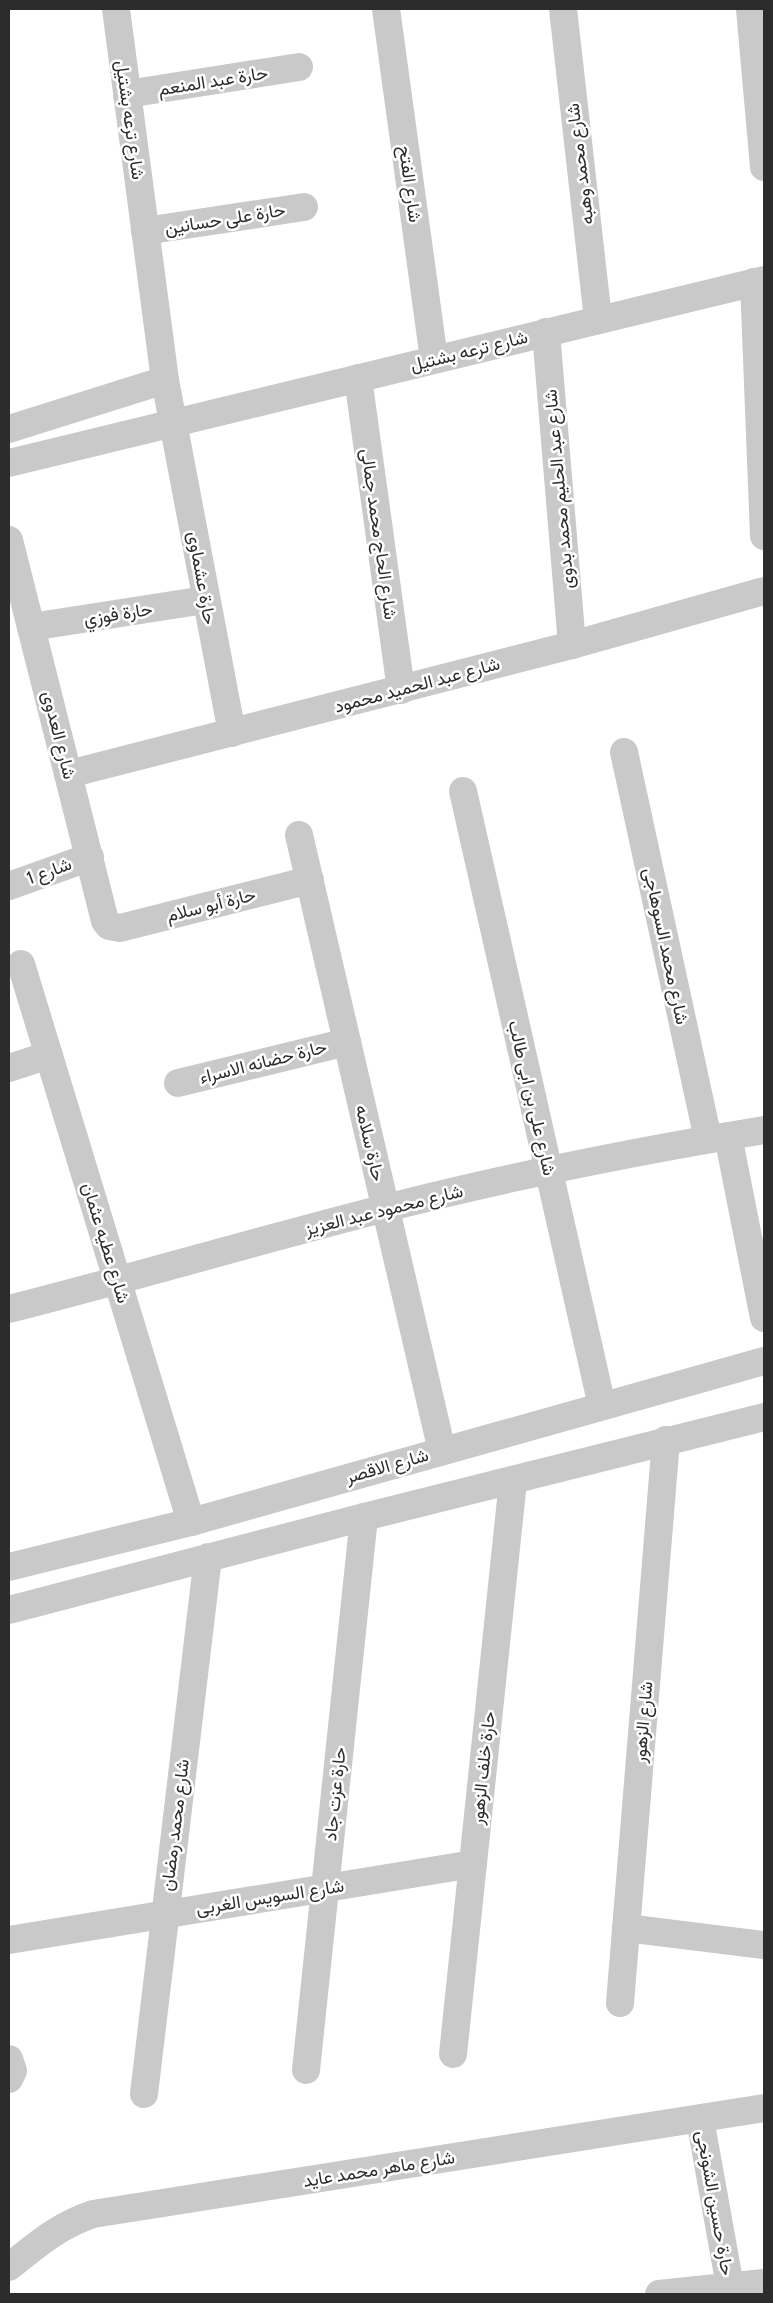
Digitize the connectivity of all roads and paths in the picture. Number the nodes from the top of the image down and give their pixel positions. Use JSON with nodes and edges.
{"nodes":[{"id":1,"x":116,"y":9,"type":"edge"},
{"id":2,"x":386,"y":9,"type":"edge"},
{"id":3,"x":563,"y":9,"type":"edge"},
{"id":4,"x":750,"y":9,"type":"edge"},
{"id":5,"x":298,"y":67,"type":"dead end"},
{"id":6,"x":127,"y":94,"type":"junction"},
{"id":7,"x":764,"y":167,"type":"edge"},
{"id":8,"x":304,"y":207,"type":"dead end"},
{"id":9,"x":145,"y":231,"type":"junction"},
{"id":10,"x":759,"y":281,"type":"edge"},
{"id":11,"x":598,"y":319,"type":"junction"},
{"id":12,"x":546,"y":332,"type":"junction"},
{"id":13,"x":434,"y":359,"type":"junction"},
{"id":14,"x":358,"y":378,"type":"junction"},
{"id":15,"x":165,"y":380,"type":"junction"},
{"id":16,"x":174,"y":423,"type":"junction"},
{"id":17,"x":9,"y":429,"type":"edge"},
{"id":18,"x":9,"y":463,"type":"edge"},
{"id":19,"x":764,"y":536,"type":"edge"},
{"id":20,"x":9,"y":540,"type":"edge"},
{"id":21,"x":764,"y":591,"type":"edge"},
{"id":22,"x":205,"y":600,"type":"junction"},
{"id":23,"x":31,"y":627,"type":"junction"},
{"id":24,"x":572,"y":645,"type":"junction"},
{"id":25,"x":401,"y":690,"type":"junction"},
{"id":26,"x":232,"y":732,"type":"junction"},
{"id":27,"x":624,"y":752,"type":"dead end"},
{"id":28,"x":69,"y":774,"type":"junction"},
{"id":29,"x":463,"y":791,"type":"dead end"},
{"id":30,"x":299,"y":835,"type":"dead end"},
{"id":31,"x":90,"y":856,"type":"junction"},
{"id":32,"x":310,"y":880,"type":"junction"},
{"id":33,"x":9,"y":886,"type":"edge"},
{"id":34,"x":113,"y":928,"type":"joint"},
{"id":35,"x":21,"y":964,"type":"dead end"},
{"id":36,"x":347,"y":1042,"type":"junction"},
{"id":37,"x":49,"y":1055,"type":"junction"},
{"id":38,"x":9,"y":1068,"type":"edge"},
{"id":39,"x":178,"y":1083,"type":"dead end"},
{"id":40,"x":764,"y":1130,"type":"edge"},
{"id":41,"x":718,"y":1138,"type":"junction"},
{"id":42,"x":548,"y":1170,"type":"junction"},
{"id":43,"x":386,"y":1208,"type":"junction"},
{"id":44,"x":118,"y":1282,"type":"junction"},
{"id":45,"x":9,"y":1309,"type":"edge"},
{"id":46,"x":764,"y":1318,"type":"edge"},
{"id":47,"x":764,"y":1361,"type":"edge"},
{"id":48,"x":602,"y":1406,"type":"junction"},
{"id":49,"x":764,"y":1417,"type":"edge"},
{"id":50,"x":666,"y":1440,"type":"junction"},
{"id":51,"x":442,"y":1451,"type":"junction"},
{"id":52,"x":513,"y":1481,"type":"junction"},
{"id":53,"x":364,"y":1517,"type":"junction"},
{"id":54,"x":191,"y":1522,"type":"junction"},
{"id":55,"x":208,"y":1557,"type":"junction"},
{"id":56,"x":9,"y":1567,"type":"edge"},
{"id":57,"x":9,"y":1610,"type":"edge"},
{"id":58,"x":473,"y":1864,"type":"junction"},
{"id":59,"x":325,"y":1889,"type":"junction"},
{"id":60,"x":165,"y":1914,"type":"junction"},
{"id":61,"x":626,"y":1928,"type":"junction"},
{"id":62,"x":9,"y":1940,"type":"edge"},
{"id":63,"x":764,"y":1945,"type":"edge"},
{"id":64,"x":620,"y":2003,"type":"dead end"},
{"id":65,"x":453,"y":2054,"type":"dead end"},
{"id":66,"x":9,"y":2059,"type":"edge"},
{"id":67,"x":306,"y":2070,"type":"dead end"},
{"id":68,"x":9,"y":2079,"type":"edge"},
{"id":69,"x":144,"y":2094,"type":"dead end"},
{"id":70,"x":764,"y":2108,"type":"edge"},
{"id":71,"x":700,"y":2119,"type":"junction"},
{"id":72,"x":9,"y":2267,"type":"edge"},
{"id":73,"x":764,"y":2283,"type":"edge"},
{"id":74,"x":730,"y":2286,"type":"junction"},
{"id":75,"x":659,"y":2294,"type":"edge"}],
"edges":[{"from":1,"to":6,"type":"street","name":"شارع ترعه بشتيل"},
{"from":2,"to":13,"type":"street","name":"شارع الفتح"},
{"from":3,"to":11,"type":"street","name":"شارع محمد وهبه"},
{"from":4,"to":7,"type":"street"},
{"from":5,"to":6,"type":"street","name":"حارة عبد المنعم"},
{"from":6,"to":9,"type":"street","name":"شارع ترعه بشتيل"},
{"from":8,"to":9,"type":"street","name":"حارة على حسانين"},
{"from":9,"to":15,"type":"street","name":"شارع ترعه بشتيل"},
{"from":10,"to":11,"type":"street","name":"شارع ترعه بشتيل"},
{"from":10,"to":19,"type":"street"},
{"from":11,"to":12,"type":"street","name":"شارع ترعه بشتيل"},
{"from":12,"to":13,"type":"street","name":"شارع ترعه بشتيل"},
{"from":12,"to":24,"type":"street","name":"شارع عبد الحليم محمد بدوى"},
{"from":13,"to":14,"type":"street","name":"شارع ترعه بشتيل"},
{"from":14,"to":16,"type":"street","name":"شارع ترعه بشتيل"},
{"from":14,"to":25,"type":"street","name":"شارع الحاج محمد جمالى"},
{"from":15,"to":16,"type":"street","name":"شارع ترعه بشتيل"},
{"from":15,"to":17,"type":"street"},
{"from":16,"to":18,"type":"street","name":"شارع ترعه بشتيل"},
{"from":16,"to":22,"type":"street","name":"حارة عشماوى"},
{"from":20,"to":23,"type":"street","name":"شارع العدوى"},
{"from":21,"to":24,"type":"street","name":"شارع عبد الحميد محمود"},
{"from":22,"to":23,"type":"street","name":"حارة فوزي"},
{"from":22,"to":26,"type":"street","name":"حارة عشماوى"},
{"from":23,"to":28,"type":"street","name":"شارع العدوى"},
{"from":24,"to":25,"type":"street","name":"شارع عبد الحميد محمود"},
{"from":25,"to":26,"type":"street","name":"شارع عبد الحميد محمود"},
{"from":26,"to":28,"type":"street","name":"شارع عبد الحميد محمود"},
{"from":27,"to":41,"type":"street","name":"شارع محمد السوهاجى"},
{"from":28,"to":31,"type":"street","name":"شارع العدوى"},
{"from":29,"to":42,"type":"street","name":"شارع على بن ابى طالب"},
{"from":30,"to":32,"type":"street","name":"حارة سلامه"},
{"from":31,"to":33,"type":"street","name":"شارع 1"},
{"from":31,"to":34,"type":"street","name":"شارع العدوى"},
{"from":32,"to":34,"type":"street","name":"حارة أبو سلام"},
{"from":32,"to":36,"type":"street","name":"حارة سلامه"},
{"from":35,"to":37,"type":"street","name":"شارع عطيه عثمان"},
{"from":36,"to":39,"type":"street","name":"حارة حضانه الاسراء"},
{"from":36,"to":43,"type":"street","name":"حارة سلامه"},
{"from":37,"to":38,"type":"street"},
{"from":37,"to":44,"type":"street","name":"شارع عطيه عثمان"},
{"from":40,"to":41,"type":"street","name":"شارع محمود عبد العزيز"},
{"from":41,"to":42,"type":"street","name":"شارع محمود عبد العزيز"},
{"from":41,"to":46,"type":"street","name":"شارع محمد السوهاجى"},
{"from":42,"to":43,"type":"street","name":"شارع محمود عبد العزيز"},
{"from":42,"to":48,"type":"street","name":"شارع على بن ابى طالب"},
{"from":43,"to":44,"type":"street","name":"شارع محمود عبد العزيز"},
{"from":43,"to":51,"type":"street","name":"حارة سلامه"},
{"from":44,"to":45,"type":"street","name":"شارع محمود عبد العزيز"},
{"from":44,"to":54,"type":"street","name":"شارع عطيه عثمان"},
{"from":47,"to":48,"type":"street","name":"شارع الاقصر"},
{"from":48,"to":51,"type":"street","name":"شارع الاقصر"},
{"from":49,"to":50,"type":"street"},
{"from":50,"to":52,"type":"street"},
{"from":50,"to":61,"type":"street","name":"شارع الزهور"},
{"from":51,"to":54,"type":"street","name":"شارع الاقصر"},
{"from":52,"to":53,"type":"street"},
{"from":52,"to":58,"type":"street","name":"حارة خلف الزهور"},
{"from":53,"to":55,"type":"street"},
{"from":53,"to":59,"type":"street","name":"حارة عزت جاد"},
{"from":54,"to":56,"type":"street","name":"شارع الاقصر"},
{"from":55,"to":57,"type":"street"},
{"from":55,"to":60,"type":"street","name":"شارع محمد رمضان"},
{"from":58,"to":59,"type":"street","name":"شارع السويس الغربى"},
{"from":58,"to":65,"type":"street","name":"حارة خلف الزهور"},
{"from":59,"to":60,"type":"street","name":"شارع السويس الغربى"},
{"from":59,"to":67,"type":"street","name":"حارة عزت جاد"},
{"from":60,"to":62,"type":"street","name":"شارع السويس الغربى"},
{"from":60,"to":69,"type":"street","name":"شارع محمد رمضان"},
{"from":61,"to":63,"type":"street"},
{"from":61,"to":64,"type":"street","name":"شارع الزهور"},
{"from":66,"to":68,"type":"street"},
{"from":70,"to":71,"type":"street","name":"شارع ماهر محمد عايد"},
{"from":71,"to":72,"type":"street","name":"شارع ماهر محمد عايد"},
{"from":71,"to":74,"type":"street","name":"حارة حسين الشونجى"},
{"from":73,"to":74,"type":"street"},
{"from":74,"to":75,"type":"street"}]}
